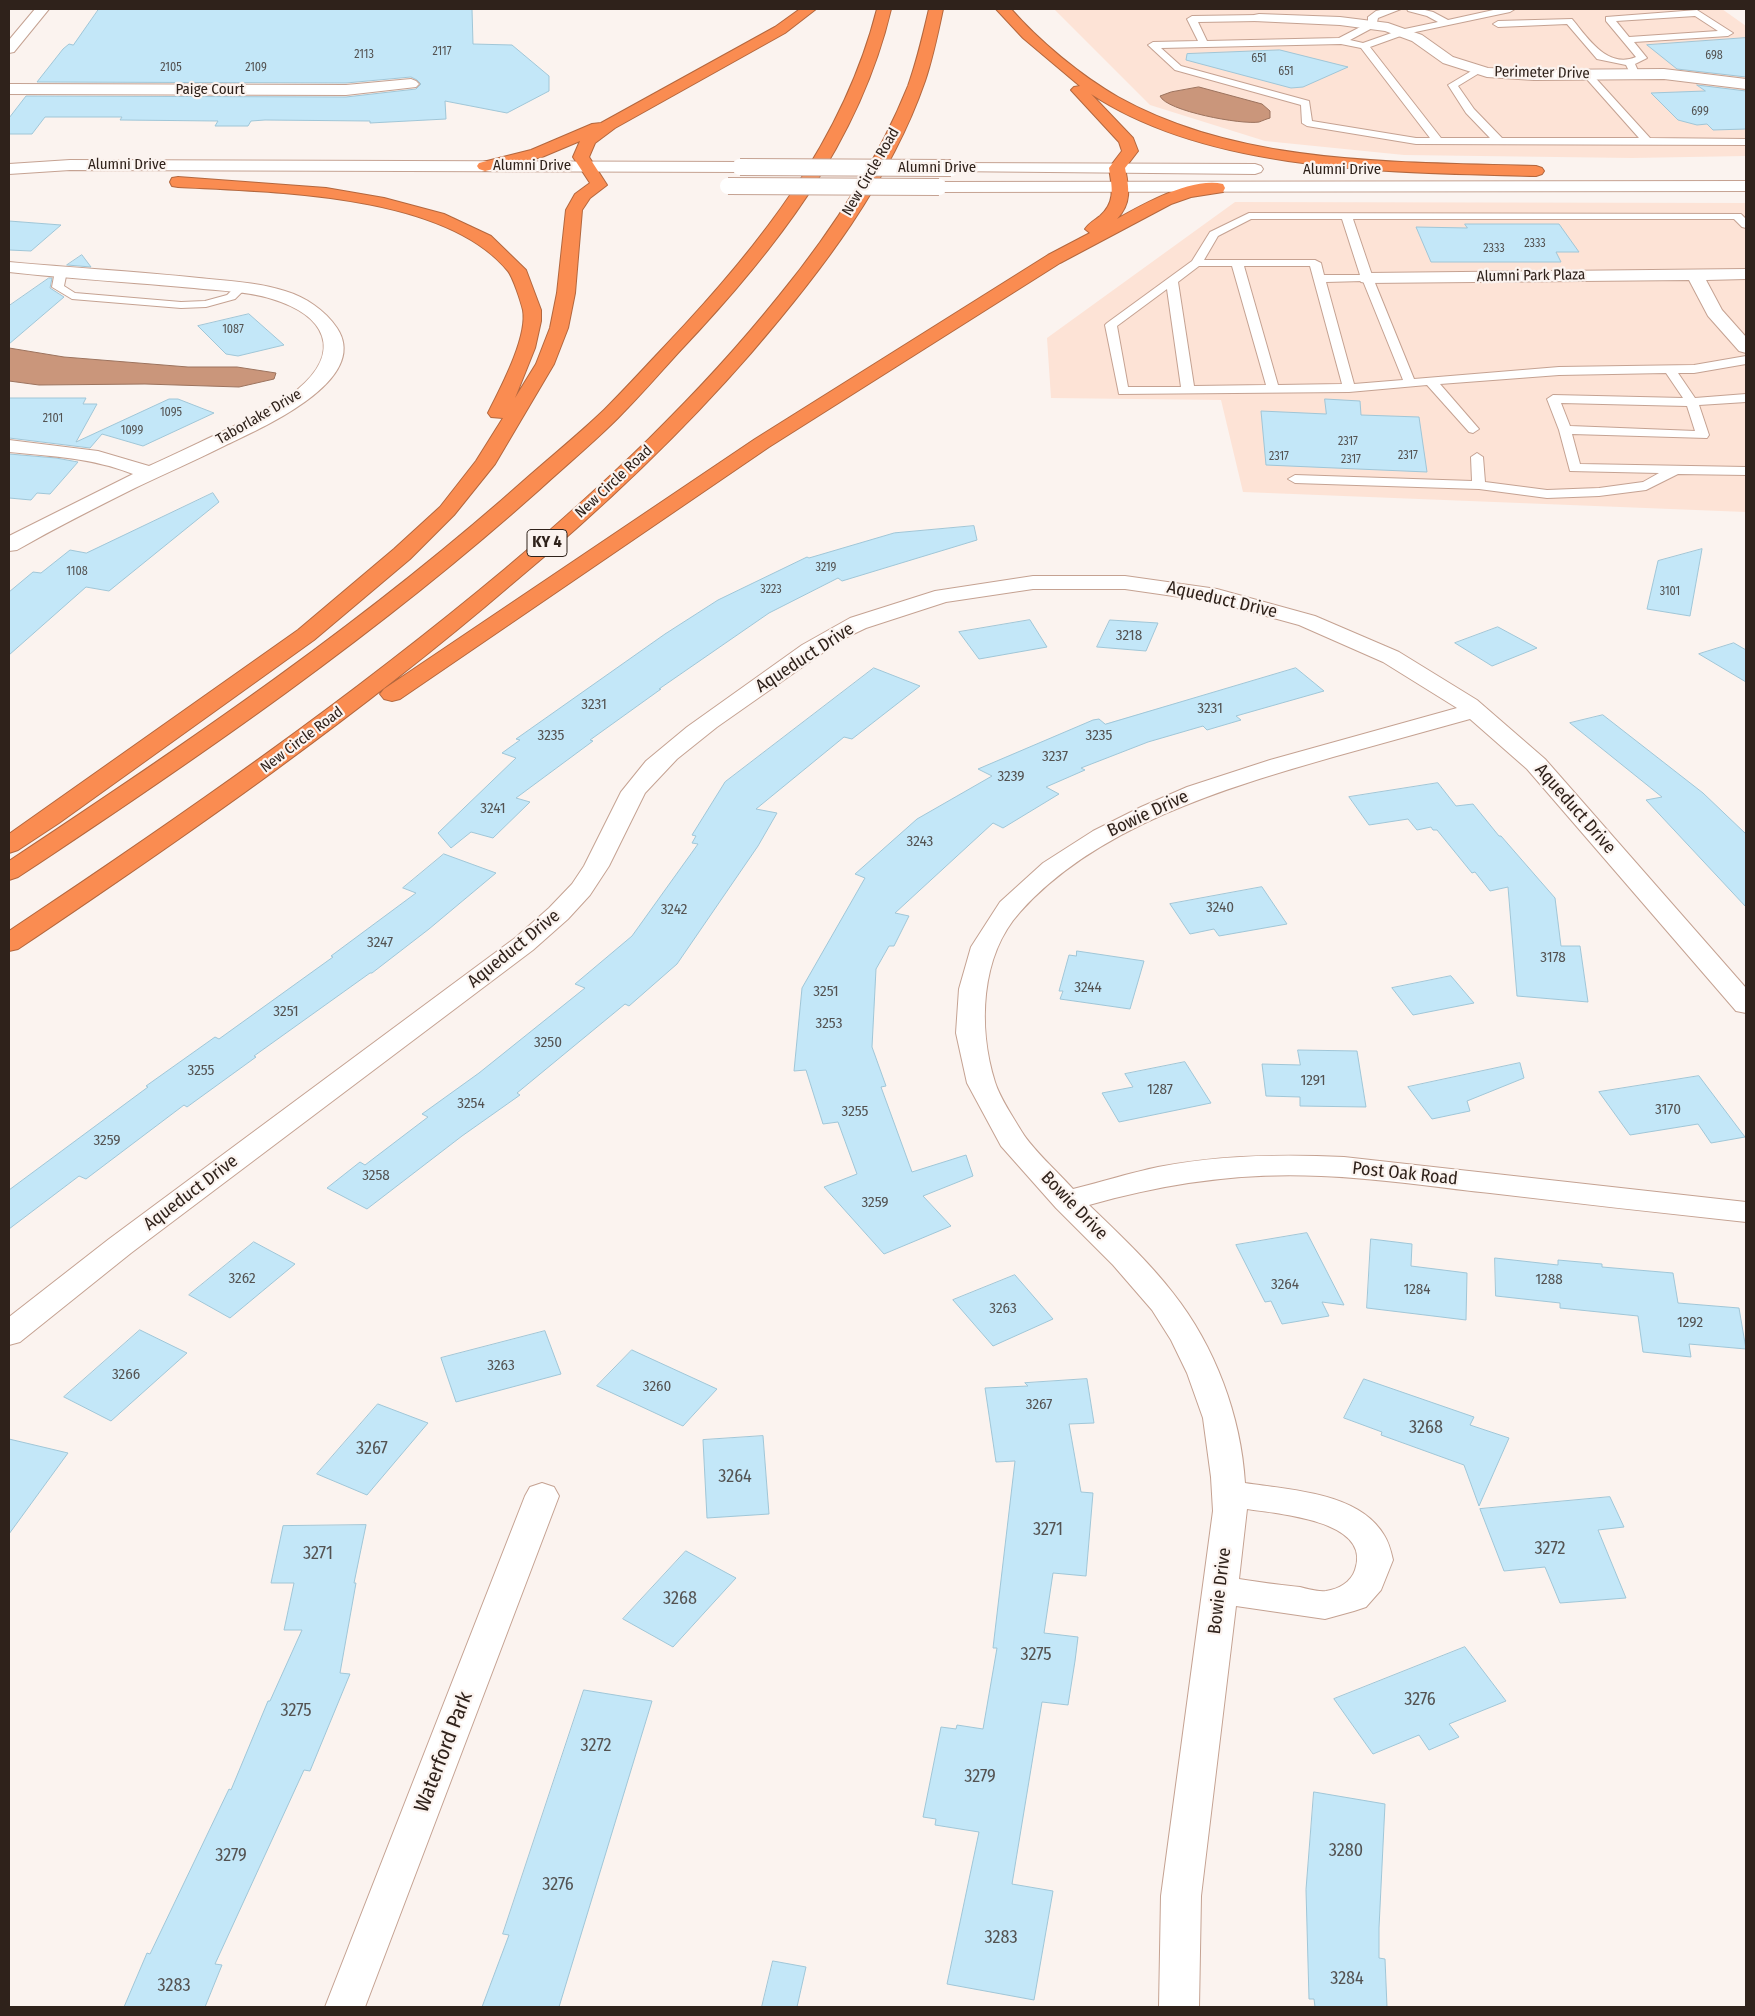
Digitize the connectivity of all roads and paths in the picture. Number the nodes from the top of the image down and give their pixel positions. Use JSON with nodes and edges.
{"nodes":[{"id":1,"x":42,"y":9,"type":"edge"},
{"id":2,"x":809,"y":9,"type":"edge"},
{"id":3,"x":884,"y":9,"type":"edge"},
{"id":4,"x":936,"y":9,"type":"edge"},
{"id":5,"x":1003,"y":9,"type":"edge"},
{"id":6,"x":1184,"y":9,"type":"edge"},
{"id":7,"x":1367,"y":9,"type":"edge"},
{"id":8,"x":1396,"y":9,"type":"edge"},
{"id":9,"x":1411,"y":9,"type":"edge"},
{"id":10,"x":1510,"y":9,"type":"edge"},
{"id":11,"x":1192,"y":18,"type":"junction"},
{"id":12,"x":1259,"y":18,"type":"joint"},
{"id":13,"x":1373,"y":21,"type":"junction"},
{"id":14,"x":1447,"y":22,"type":"junction"},
{"id":15,"x":1498,"y":24,"type":"dead end"},
{"id":16,"x":1403,"y":32,"type":"junction"},
{"id":17,"x":1627,"y":40,"type":"junction"},
{"id":18,"x":1340,"y":41,"type":"junction"},
{"id":19,"x":1036,"y":42,"type":"junction"},
{"id":20,"x":1203,"y":44,"type":"junction"},
{"id":21,"x":1364,"y":46,"type":"junction"},
{"id":22,"x":9,"y":49,"type":"edge"},
{"id":23,"x":1632,"y":68,"type":"junction"},
{"id":24,"x":1478,"y":70,"type":"junction"},
{"id":25,"x":1588,"y":74,"type":"junction"},
{"id":26,"x":411,"y":84,"type":"dead end"},
{"id":27,"x":1746,"y":84,"type":"edge"},
{"id":28,"x":9,"y":90,"type":"edge"},
{"id":29,"x":629,"y":113,"type":"junction"},
{"id":30,"x":1647,"y":140,"type":"junction"},
{"id":31,"x":1438,"y":141,"type":"junction"},
{"id":32,"x":1499,"y":141,"type":"junction"},
{"id":33,"x":1746,"y":142,"type":"edge"},
{"id":34,"x":485,"y":166,"type":"junction"},
{"id":35,"x":585,"y":166,"type":"junction"},
{"id":36,"x":1117,"y":168,"type":"junction"},
{"id":37,"x":9,"y":169,"type":"edge"},
{"id":38,"x":1746,"y":170,"type":"edge"},
{"id":39,"x":1536,"y":171,"type":"junction"},
{"id":40,"x":9,"y":180,"type":"edge"},
{"id":41,"x":64,"y":182,"type":"dead end"},
{"id":42,"x":159,"y":182,"type":"dead end"},
{"id":43,"x":178,"y":182,"type":"junction"},
{"id":44,"x":364,"y":183,"type":"dead end"},
{"id":45,"x":570,"y":185,"type":"dead end"},
{"id":46,"x":599,"y":185,"type":"junction"},
{"id":47,"x":619,"y":185,"type":"dead end"},
{"id":48,"x":708,"y":186,"type":"dead end"},
{"id":49,"x":1746,"y":186,"type":"edge"},
{"id":50,"x":1121,"y":188,"type":"junction"},
{"id":51,"x":1216,"y":188,"type":"junction"},
{"id":52,"x":1346,"y":216,"type":"junction"},
{"id":53,"x":1746,"y":225,"type":"edge"},
{"id":54,"x":1054,"y":259,"type":"junction"},
{"id":55,"x":1196,"y":263,"type":"junction"},
{"id":56,"x":1237,"y":263,"type":"junction"},
{"id":57,"x":9,"y":267,"type":"edge"},
{"id":58,"x":1694,"y":274,"type":"junction"},
{"id":59,"x":1746,"y":274,"type":"edge"},
{"id":60,"x":1368,"y":278,"type":"junction"},
{"id":61,"x":1319,"y":279,"type":"junction"},
{"id":62,"x":1172,"y":280,"type":"junction"},
{"id":63,"x":1746,"y":347,"type":"edge"},
{"id":64,"x":1746,"y":360,"type":"edge"},
{"id":65,"x":1670,"y":370,"type":"junction"},
{"id":66,"x":1430,"y":381,"type":"junction"},
{"id":67,"x":1410,"y":383,"type":"junction"},
{"id":68,"x":1349,"y":388,"type":"junction"},
{"id":69,"x":1273,"y":389,"type":"junction"},
{"id":70,"x":1188,"y":390,"type":"junction"},
{"id":71,"x":1746,"y":398,"type":"edge"},
{"id":72,"x":1692,"y":402,"type":"junction"},
{"id":73,"x":1472,"y":429,"type":"dead end"},
{"id":74,"x":1565,"y":430,"type":"junction"},
{"id":75,"x":9,"y":446,"type":"edge"},
{"id":76,"x":1477,"y":457,"type":"dead end"},
{"id":77,"x":1674,"y":471,"type":"junction"},
{"id":78,"x":1746,"y":472,"type":"edge"},
{"id":79,"x":151,"y":474,"type":"junction"},
{"id":80,"x":1295,"y":478,"type":"dead end"},
{"id":81,"x":1480,"y":485,"type":"junction"},
{"id":82,"x":429,"y":529,"type":"junction"},
{"id":83,"x":9,"y":544,"type":"edge"},
{"id":84,"x":1475,"y":710,"type":"junction"},
{"id":85,"x":9,"y":845,"type":"edge"},
{"id":86,"x":146,"y":852,"type":"junction"},
{"id":87,"x":9,"y":872,"type":"edge"},
{"id":88,"x":9,"y":943,"type":"edge"},
{"id":89,"x":1746,"y":1004,"type":"edge"},
{"id":90,"x":1067,"y":1201,"type":"junction"},
{"id":91,"x":1746,"y":1212,"type":"edge"},
{"id":92,"x":9,"y":1334,"type":"edge"},
{"id":93,"x":1228,"y":1493,"type":"junction"},
{"id":94,"x":542,"y":1496,"type":"dead end"},
{"id":95,"x":1220,"y":1590,"type":"junction"},
{"id":96,"x":345,"y":2007,"type":"edge"},
{"id":97,"x":1179,"y":2007,"type":"edge"}],
"edges":[{"from":1,"to":22,"type":"street"},
{"from":2,"to":29,"type":"highway"},
{"from":3,"to":87,"type":"highway"},
{"from":4,"to":86,"type":"highway","name":"New Circle Road","number":"KY 4"},
{"from":5,"to":19,"type":"highway"},
{"from":6,"to":11,"type":"lane"},
{"from":7,"to":13,"type":"lane"},
{"from":8,"to":13,"type":"lane"},
{"from":9,"to":14,"type":"lane"},
{"from":10,"to":14,"type":"lane"},
{"from":11,"to":12,"type":"lane"},
{"from":11,"to":20,"type":"lane"},
{"from":12,"to":13,"type":"street","name":"Perimeter Drive"},
{"from":13,"to":16,"type":"street","name":"Perimeter Drive"},
{"from":13,"to":18,"type":"lane"},
{"from":14,"to":16,"type":"lane"},
{"from":15,"to":23,"type":"lane"},
{"from":16,"to":21,"type":"lane"},
{"from":16,"to":24,"type":"street","name":"Perimeter Drive"},
{"from":17,"to":17,"type":"lane"},
{"from":17,"to":23,"type":"lane"},
{"from":18,"to":20,"type":"lane"},
{"from":18,"to":21,"type":"lane"},
{"from":19,"to":36,"type":"highway"},
{"from":19,"to":39,"type":"highway"},
{"from":20,"to":31,"type":"lane"},
{"from":21,"to":31,"type":"lane"},
{"from":23,"to":25,"type":"street","name":"Perimeter Drive"},
{"from":23,"to":27,"type":"street","name":"Perimeter Drive"},
{"from":24,"to":25,"type":"street","name":"Perimeter Drive"},
{"from":24,"to":32,"type":"lane"},
{"from":25,"to":30,"type":"lane"},
{"from":26,"to":28,"type":"street","name":"Paige Court"},
{"from":29,"to":34,"type":"highway"},
{"from":29,"to":35,"type":"highway"},
{"from":30,"to":32,"type":"lane"},
{"from":30,"to":33,"type":"lane"},
{"from":31,"to":32,"type":"lane"},
{"from":34,"to":35,"type":"street","name":"Alumni Drive"},
{"from":34,"to":37,"type":"street","name":"Alumni Drive"},
{"from":35,"to":36,"type":"street","name":"Alumni Drive","bridge":true},
{"from":35,"to":46,"type":"highway"},
{"from":36,"to":39,"type":"street","name":"Alumni Drive"},
{"from":36,"to":50,"type":"highway"},
{"from":38,"to":39,"type":"street","name":"Alumni Drive"},
{"from":40,"to":41,"type":"street","name":"Alumni Drive"},
{"from":42,"to":43,"type":"street","name":"Alumni Drive"},
{"from":43,"to":44,"type":"street","name":"Alumni Drive"},
{"from":43,"to":82,"type":"highway"},
{"from":45,"to":46,"type":"street","name":"Alumni Drive"},
{"from":46,"to":47,"type":"street","name":"Alumni Drive"},
{"from":46,"to":82,"type":"highway"},
{"from":48,"to":50,"type":"street","name":"Alumni Drive","bridge":true},
{"from":49,"to":51,"type":"street","name":"Alumni Drive"},
{"from":50,"to":51,"type":"street","name":"Alumni Drive"},
{"from":50,"to":54,"type":"highway"},
{"from":51,"to":54,"type":"highway"},
{"from":52,"to":53,"type":"lane"},
{"from":52,"to":55,"type":"lane"},
{"from":52,"to":60,"type":"lane"},
{"from":54,"to":86,"type":"highway"},
{"from":55,"to":56,"type":"lane"},
{"from":55,"to":62,"type":"lane"},
{"from":56,"to":61,"type":"lane"},
{"from":56,"to":69,"type":"lane"},
{"from":57,"to":79,"type":"street","name":"Taborlake Drive"},
{"from":58,"to":59,"type":"street","name":"Alumni Park Plaza"},
{"from":58,"to":60,"type":"street","name":"Alumni Park Plaza"},
{"from":58,"to":63,"type":"street"},
{"from":60,"to":61,"type":"lane"},
{"from":60,"to":67,"type":"lane"},
{"from":61,"to":68,"type":"lane"},
{"from":62,"to":70,"type":"lane"},
{"from":62,"to":70,"type":"lane"},
{"from":64,"to":65,"type":"lane"},
{"from":65,"to":66,"type":"lane"},
{"from":65,"to":72,"type":"lane"},
{"from":66,"to":67,"type":"lane"},
{"from":66,"to":73,"type":"lane"},
{"from":67,"to":68,"type":"lane"},
{"from":68,"to":69,"type":"lane"},
{"from":69,"to":70,"type":"lane"},
{"from":71,"to":72,"type":"lane"},
{"from":72,"to":74,"type":"lane"},
{"from":72,"to":74,"type":"lane"},
{"from":74,"to":77,"type":"lane"},
{"from":75,"to":79,"type":"street"},
{"from":76,"to":81,"type":"lane"},
{"from":77,"to":78,"type":"lane"},
{"from":77,"to":81,"type":"lane"},
{"from":79,"to":83,"type":"street","name":"Taborlake Drive"},
{"from":80,"to":81,"type":"lane"},
{"from":82,"to":85,"type":"highway"},
{"from":84,"to":89,"type":"street","name":"Aqueduct Drive"},
{"from":84,"to":90,"type":"street","name":"Bowie Drive"},
{"from":84,"to":92,"type":"street","name":"Aqueduct Drive"},
{"from":86,"to":88,"type":"highway","name":"New Circle Road","number":"KY 4"},
{"from":90,"to":91,"type":"street","name":"Post Oak Road"},
{"from":90,"to":93,"type":"street","name":"Bowie Drive"},
{"from":93,"to":95,"type":"street","name":"Bowie Drive"},
{"from":93,"to":95,"type":"street"},
{"from":94,"to":96,"type":"street","name":"Waterford Park"},
{"from":95,"to":97,"type":"street","name":"Bowie Drive"}]}
